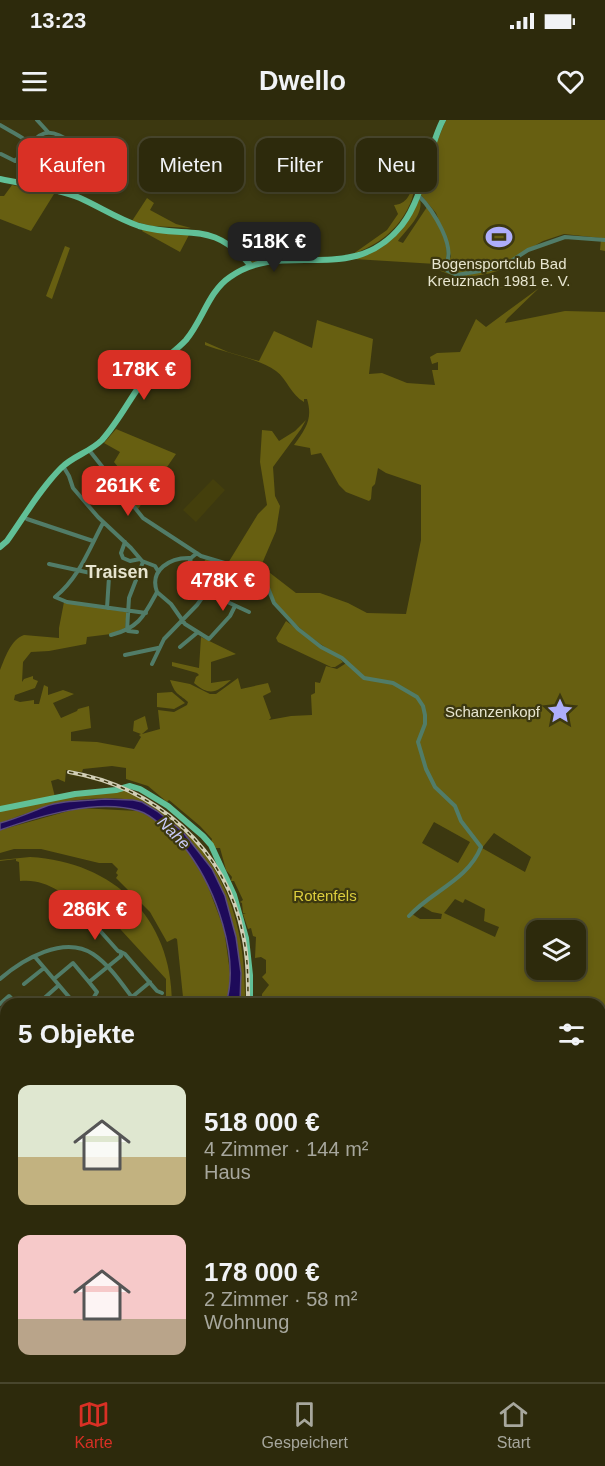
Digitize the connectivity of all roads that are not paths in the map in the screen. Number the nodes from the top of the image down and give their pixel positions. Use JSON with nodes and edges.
{"nodes":[{"id":1,"x":37,"y":120,"type":"edge"},
{"id":2,"x":443,"y":120,"type":"edge"},
{"id":3,"x":0,"y":125,"type":"edge"},
{"id":4,"x":48,"y":132,"type":"junction"},
{"id":5,"x":22,"y":138,"type":"edge"},
{"id":6,"x":36,"y":138,"type":"edge"},
{"id":7,"x":65,"y":138,"type":"edge"},
{"id":8,"x":0,"y":153,"type":"edge"},
{"id":9,"x":18,"y":157,"type":"edge"},
{"id":10,"x":0,"y":179,"type":"edge"},
{"id":11,"x":18,"y":183,"type":"edge"},
{"id":12,"x":61,"y":192,"type":"edge"},
{"id":13,"x":417,"y":195,"type":"junction"},
{"id":14,"x":605,"y":240,"type":"edge"},
{"id":15,"x":248,"y":267,"type":"junction"},
{"id":16,"x":89,"y":450,"type":"junction"},
{"id":17,"x":63,"y":466,"type":"junction"},
{"id":18,"x":27,"y":519,"type":"dead end"},
{"id":19,"x":103,"y":523,"type":"junction"},
{"id":20,"x":93,"y":541,"type":"junction"},
{"id":21,"x":125,"y":542,"type":"junction"},
{"id":22,"x":2,"y":545,"type":"edge"},
{"id":23,"x":197,"y":553,"type":"junction"},
{"id":24,"x":191,"y":558,"type":"junction"},
{"id":25,"x":142,"y":560,"type":"junction"},
{"id":26,"x":49,"y":564,"type":"dead end"},
{"id":27,"x":226,"y":564,"type":"junction"},
{"id":28,"x":77,"y":571,"type":"junction"},
{"id":29,"x":158,"y":571,"type":"junction"},
{"id":30,"x":184,"y":577,"type":"dead end"},
{"id":31,"x":157,"y":592,"type":"junction"},
{"id":32,"x":206,"y":592,"type":"junction"},
{"id":33,"x":235,"y":606,"type":"junction"},
{"id":34,"x":107,"y":608,"type":"junction"},
{"id":35,"x":128,"y":610,"type":"junction"},
{"id":36,"x":249,"y":612,"type":"dead end"},
{"id":37,"x":146,"y":613,"type":"junction"},
{"id":38,"x":181,"y":620,"type":"junction"},
{"id":39,"x":127,"y":630,"type":"junction"},
{"id":40,"x":137,"y":632,"type":"dead end"},
{"id":41,"x":198,"y":633,"type":"junction"},
{"id":42,"x":111,"y":635,"type":"dead end"},
{"id":43,"x":180,"y":647,"type":"dead end"},
{"id":44,"x":158,"y":648,"type":"junction"},
{"id":45,"x":125,"y":655,"type":"dead end"},
{"id":46,"x":152,"y":664,"type":"dead end"},
{"id":47,"x":0,"y":809,"type":"edge"},
{"id":48,"x":86,"y":915,"type":"dead end"},
{"id":49,"x":409,"y":916,"type":"dead end"},
{"id":50,"x":121,"y":952,"type":"junction"},
{"id":51,"x":35,"y":957,"type":"junction"},
{"id":52,"x":107,"y":967,"type":"junction"},
{"id":53,"x":44,"y":968,"type":"junction"},
{"id":54,"x":0,"y":979,"type":"edge"},
{"id":55,"x":54,"y":980,"type":"junction"},
{"id":56,"x":89,"y":982,"type":"junction"},
{"id":57,"x":150,"y":982,"type":"junction"},
{"id":58,"x":24,"y":984,"type":"dead end"},
{"id":59,"x":59,"y":986,"type":"junction"},
{"id":60,"x":162,"y":993,"type":"dead end"},
{"id":61,"x":45,"y":998,"type":"edge"},
{"id":62,"x":68,"y":998,"type":"edge"},
{"id":63,"x":93,"y":998,"type":"edge"},
{"id":64,"x":132,"y":998,"type":"joint"},
{"id":65,"x":250,"y":998,"type":"edge"}],
"edges":[{"from":1,"to":4,"type":"street"},
{"from":2,"to":13,"type":"main road"},
{"from":3,"to":5,"type":"street"},
{"from":4,"to":6,"type":"street"},
{"from":4,"to":7,"type":"street"},
{"from":8,"to":9,"type":"street"},
{"from":10,"to":11,"type":"main road"},
{"from":12,"to":15,"type":"main road"},
{"from":13,"to":14,"type":"street"},
{"from":13,"to":15,"type":"main road"},
{"from":15,"to":16,"type":"main road"},
{"from":16,"to":17,"type":"main road"},
{"from":16,"to":23,"type":"street"},
{"from":17,"to":19,"type":"street"},
{"from":17,"to":22,"type":"main road"},
{"from":18,"to":20,"type":"street"},
{"from":19,"to":20,"type":"street"},
{"from":19,"to":21,"type":"street"},
{"from":20,"to":28,"type":"street"},
{"from":21,"to":25,"type":"street"},
{"from":21,"to":25,"type":"street"},
{"from":23,"to":24,"type":"street"},
{"from":23,"to":27,"type":"street"},
{"from":24,"to":29,"type":"street"},
{"from":24,"to":30,"type":"street"},
{"from":25,"to":29,"type":"street"},
{"from":25,"to":35,"type":"street"},
{"from":26,"to":28,"type":"street"},
{"from":27,"to":32,"type":"street"},
{"from":27,"to":49,"type":"street"},
{"from":28,"to":34,"type":"street"},
{"from":28,"to":34,"type":"street"},
{"from":29,"to":31,"type":"street"},
{"from":31,"to":37,"type":"street"},
{"from":31,"to":38,"type":"street"},
{"from":32,"to":33,"type":"street"},
{"from":32,"to":38,"type":"street"},
{"from":33,"to":36,"type":"street"},
{"from":33,"to":41,"type":"street"},
{"from":34,"to":35,"type":"street"},
{"from":35,"to":37,"type":"street"},
{"from":35,"to":39,"type":"street"},
{"from":37,"to":39,"type":"street"},
{"from":38,"to":41,"type":"street"},
{"from":38,"to":44,"type":"street"},
{"from":39,"to":40,"type":"street"},
{"from":39,"to":42,"type":"street"},
{"from":41,"to":43,"type":"street"},
{"from":44,"to":45,"type":"street"},
{"from":44,"to":46,"type":"street"},
{"from":47,"to":65,"type":"main road"},
{"from":48,"to":50,"type":"street"},
{"from":50,"to":52,"type":"street"},
{"from":50,"to":57,"type":"street"},
{"from":51,"to":52,"type":"street"},
{"from":51,"to":53,"type":"street"},
{"from":51,"to":54,"type":"street"},
{"from":52,"to":56,"type":"street"},
{"from":52,"to":64,"type":"street"},
{"from":53,"to":55,"type":"street"},
{"from":53,"to":58,"type":"street"},
{"from":55,"to":56,"type":"street"},
{"from":55,"to":59,"type":"street"},
{"from":56,"to":63,"type":"street"},
{"from":57,"to":60,"type":"street"},
{"from":57,"to":64,"type":"street"},
{"from":59,"to":61,"type":"street"},
{"from":59,"to":62,"type":"street"}]}
